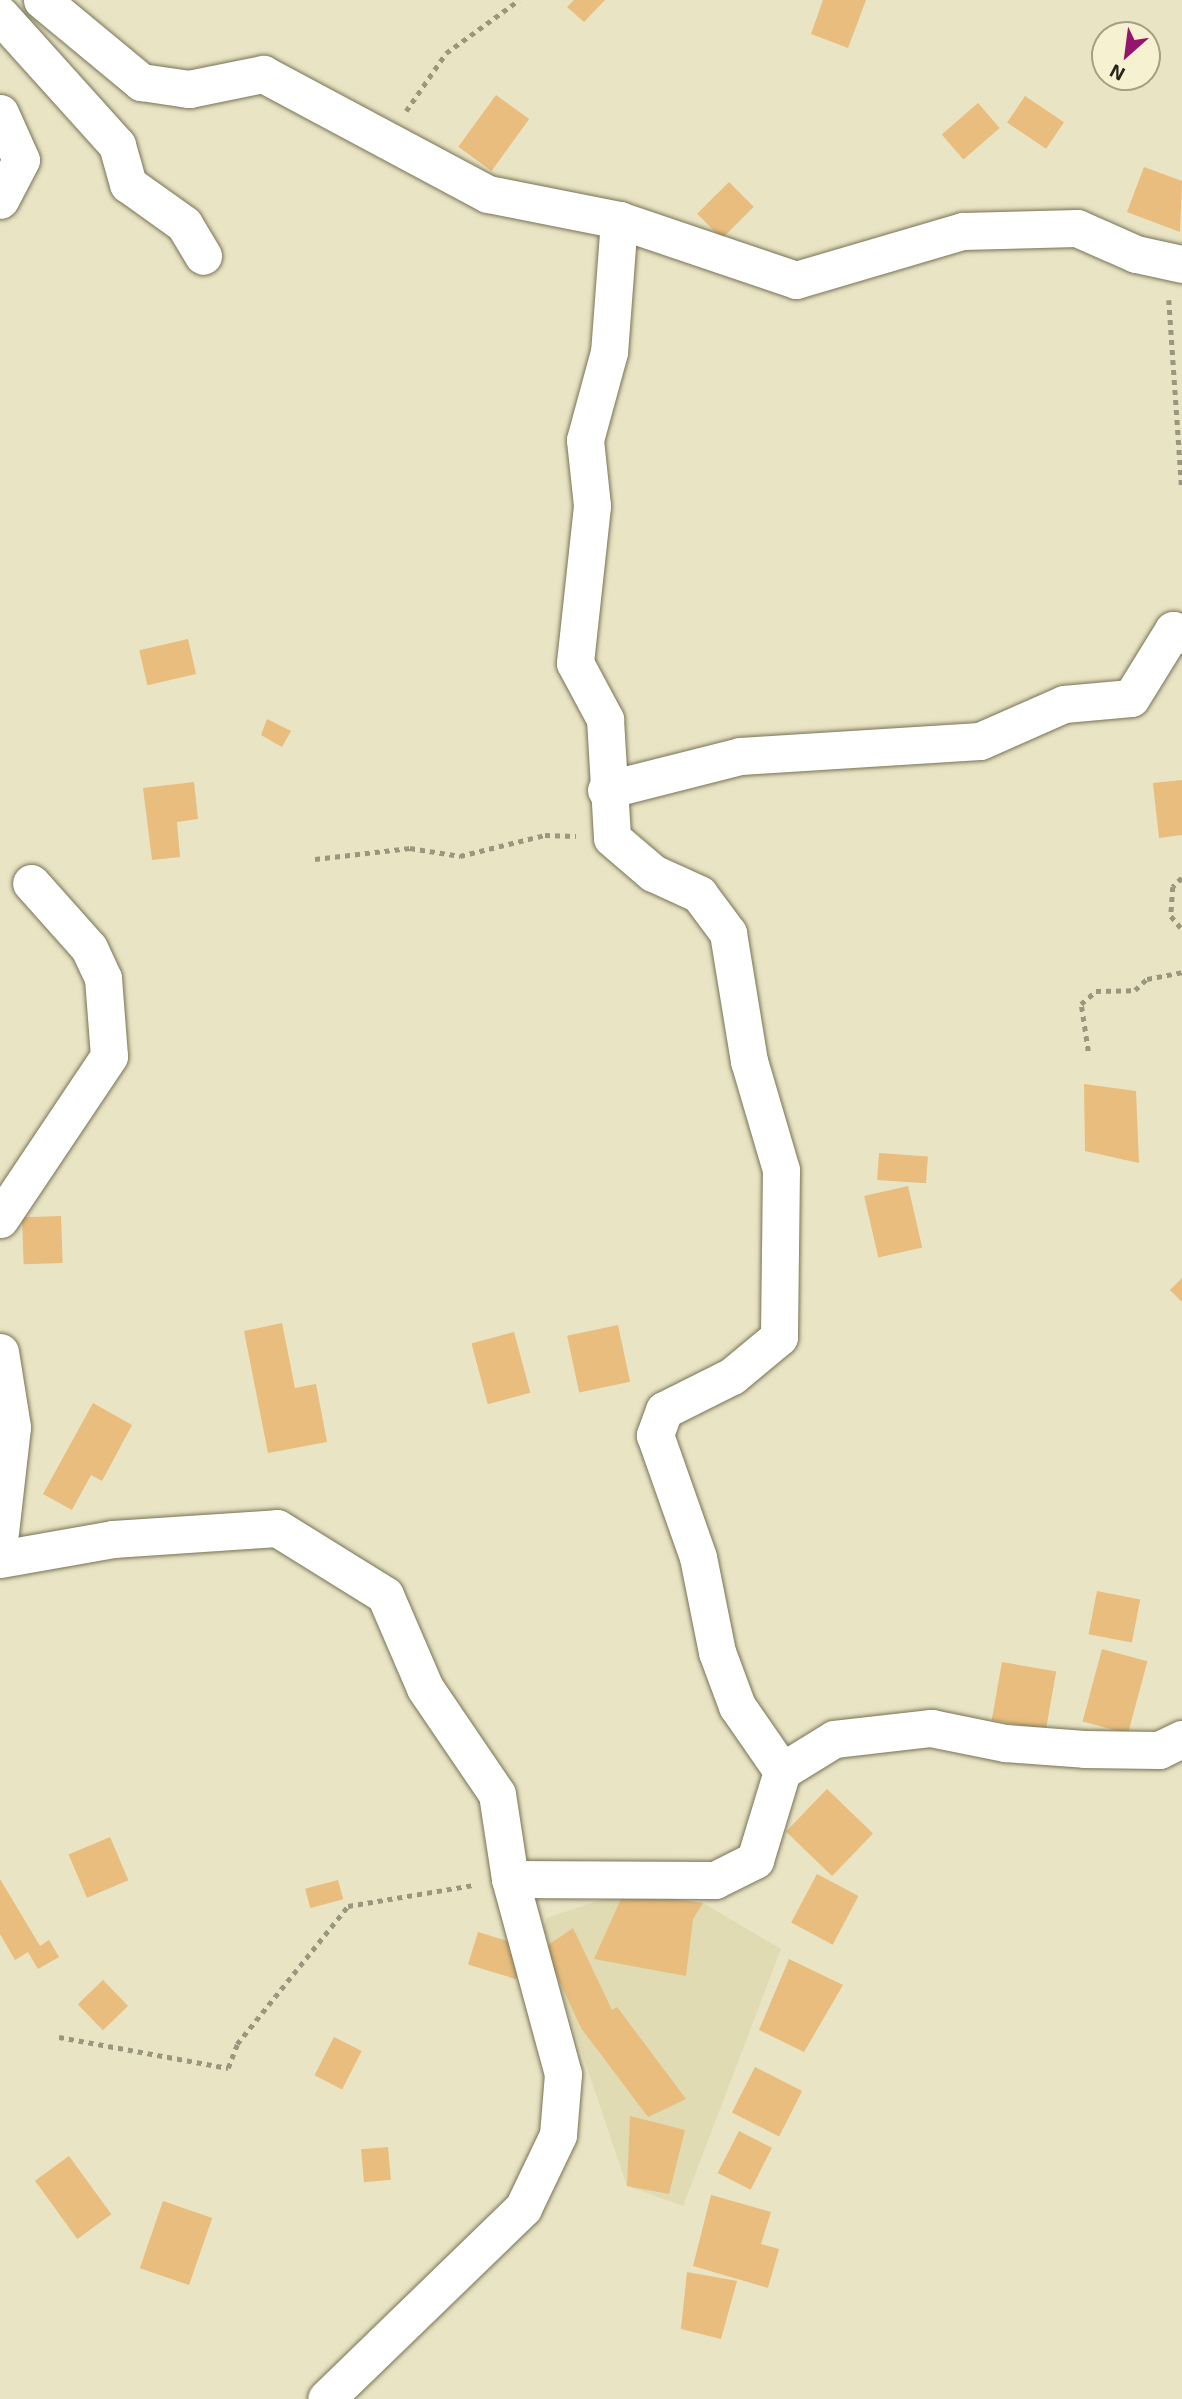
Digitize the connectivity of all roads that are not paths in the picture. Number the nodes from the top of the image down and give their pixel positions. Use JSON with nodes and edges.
{"nodes":[{"id":1,"x":5,"y":0,"type":"edge"},
{"id":2,"x":42,"y":0,"type":"edge"},
{"id":3,"x":0,"y":13,"type":"edge"},
{"id":4,"x":0,"y":113,"type":"edge"},
{"id":5,"x":0,"y":200,"type":"edge"},
{"id":6,"x":619,"y":220,"type":"junction"},
{"id":7,"x":203,"y":256,"type":"dead end"},
{"id":8,"x":1182,"y":264,"type":"edge"},
{"id":9,"x":1182,"y":635,"type":"edge"},
{"id":10,"x":606,"y":790,"type":"junction"},
{"id":11,"x":31,"y":883,"type":"dead end"},
{"id":12,"x":0,"y":1219,"type":"edge"},
{"id":13,"x":0,"y":1352,"type":"edge"},
{"id":14,"x":0,"y":1532,"type":"edge"},
{"id":15,"x":0,"y":1559,"type":"edge"},
{"id":16,"x":1182,"y":1739,"type":"edge"},
{"id":17,"x":782,"y":1771,"type":"junction"},
{"id":18,"x":510,"y":1879,"type":"junction"},
{"id":19,"x":326,"y":2399,"type":"edge"}],
"edges":[{"from":1,"to":3,"type":"street"},
{"from":2,"to":6,"type":"street"},
{"from":3,"to":7,"type":"street"},
{"from":4,"to":5,"type":"street"},
{"from":6,"to":8,"type":"street"},
{"from":6,"to":10,"type":"street"},
{"from":9,"to":10,"type":"street"},
{"from":10,"to":17,"type":"street"},
{"from":11,"to":12,"type":"street"},
{"from":13,"to":14,"type":"street"},
{"from":15,"to":18,"type":"street"},
{"from":16,"to":17,"type":"street"},
{"from":17,"to":18,"type":"street"},
{"from":18,"to":19,"type":"street"}]}
